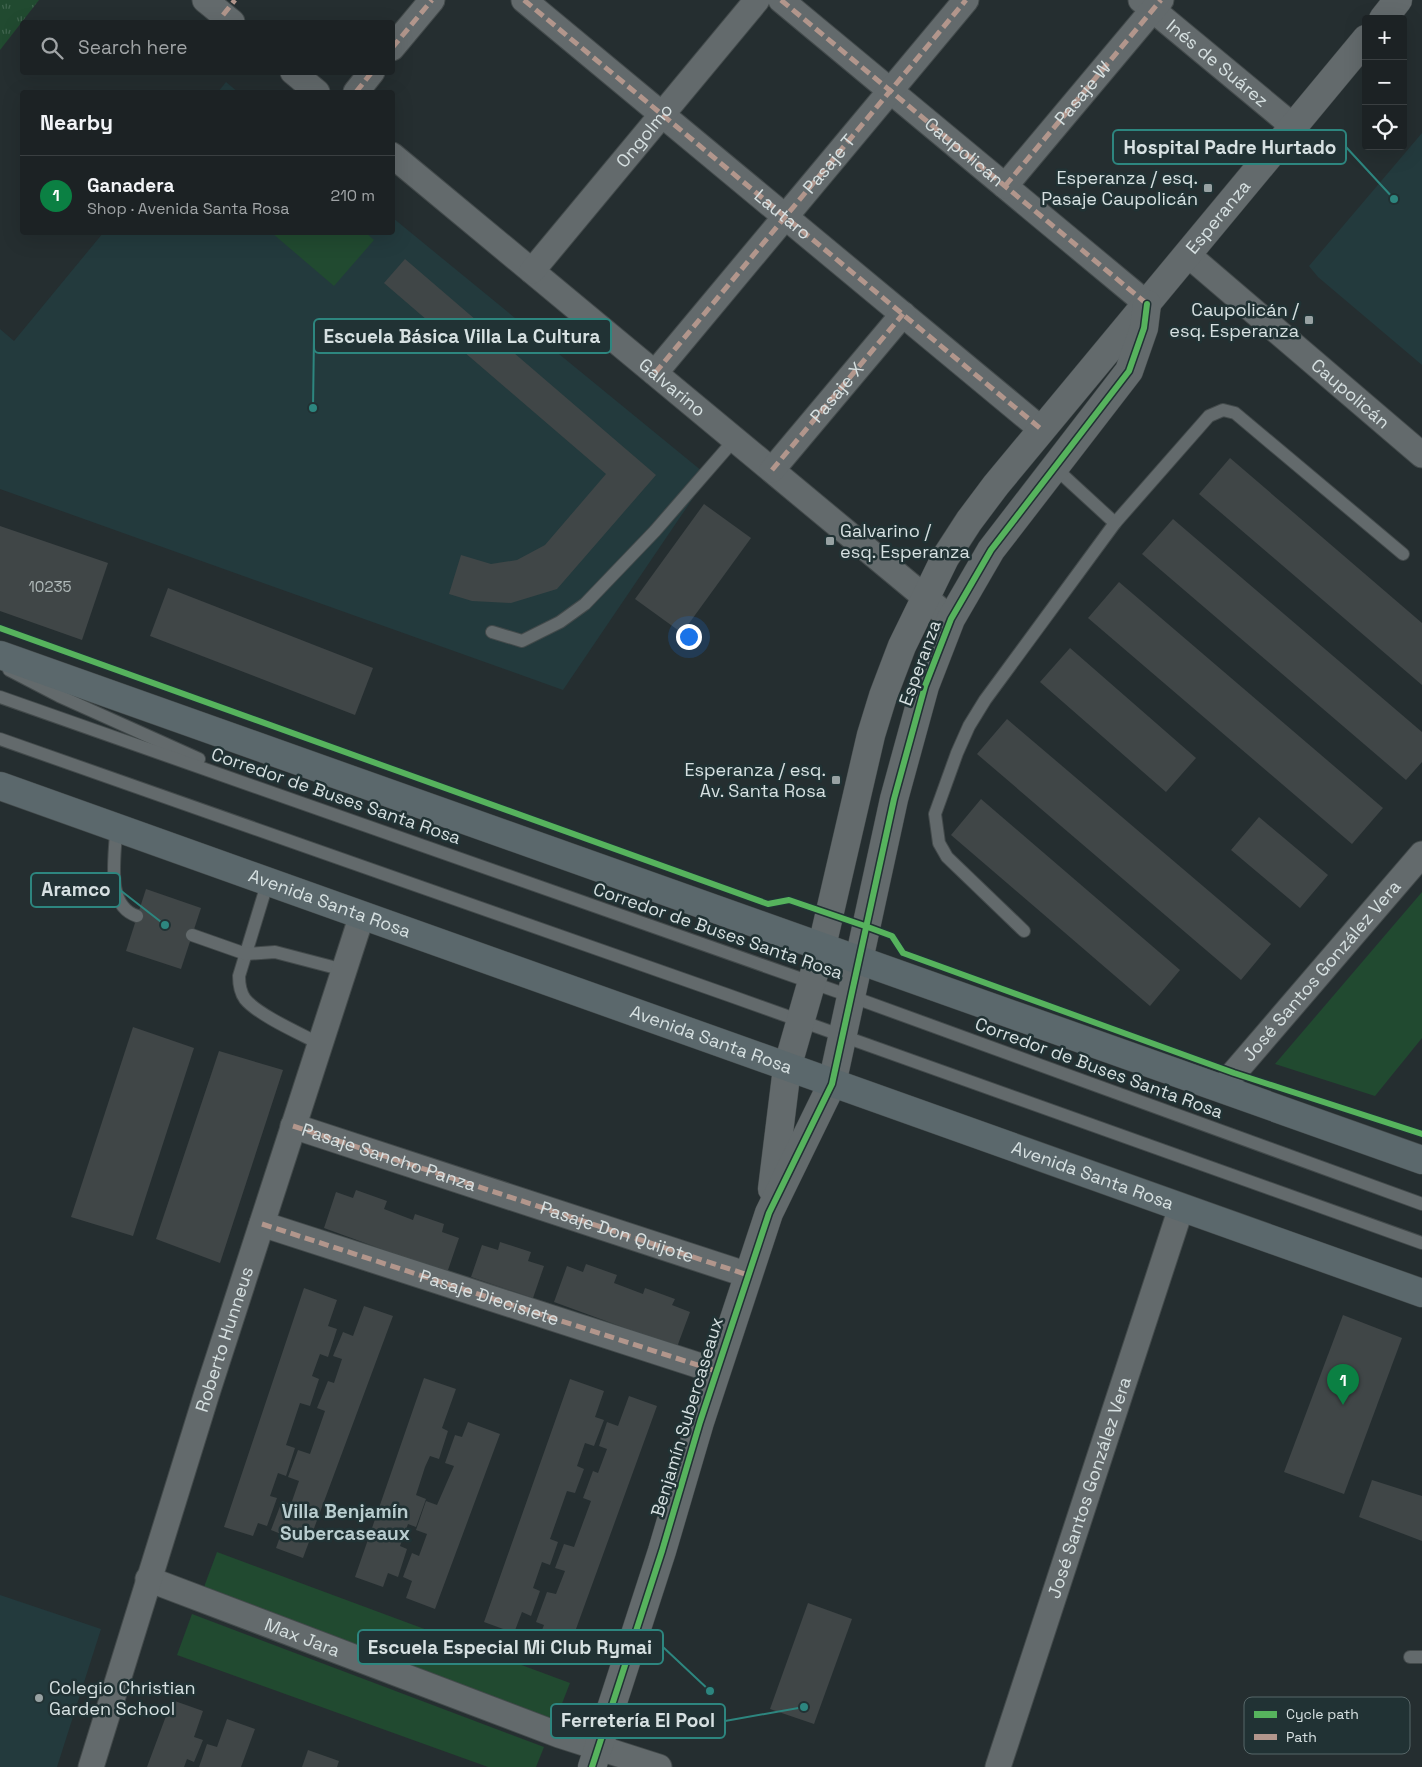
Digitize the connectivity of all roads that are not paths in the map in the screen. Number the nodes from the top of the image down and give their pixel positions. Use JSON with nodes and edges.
{"nodes":[{"id":1,"x":432,"y":0,"type":"edge"},
{"id":2,"x":524,"y":0,"type":"edge"},
{"id":3,"x":757,"y":0,"type":"edge"},
{"id":4,"x":781,"y":0,"type":"edge"},
{"id":5,"x":966,"y":0,"type":"edge"},
{"id":6,"x":1398,"y":0,"type":"edge"},
{"id":7,"x":1152,"y":3,"type":"edge"},
{"id":8,"x":1386,"y":15,"type":"edge"},
{"id":9,"x":395,"y":44,"type":"edge"},
{"id":10,"x":1362,"y":44,"type":"edge"},
{"id":11,"x":296,"y":75,"type":"edge"},
{"id":12,"x":370,"y":75,"type":"edge"},
{"id":13,"x":314,"y":90,"type":"edge"},
{"id":14,"x":358,"y":90,"type":"edge"},
{"id":15,"x":890,"y":91,"type":"junction"},
{"id":16,"x":662,"y":114,"type":"junction"},
{"id":17,"x":1293,"y":126,"type":"junction"},
{"id":18,"x":395,"y":157,"type":"edge"},
{"id":19,"x":1005,"y":186,"type":"junction"},
{"id":20,"x":786,"y":216,"type":"junction"},
{"id":21,"x":1187,"y":254,"type":"junction"},
{"id":22,"x":532,"y":271,"type":"junction"},
{"id":23,"x":1148,"y":304,"type":"junction"},
{"id":24,"x":902,"y":314,"type":"junction"},
{"id":25,"x":655,"y":374,"type":"junction"},
{"id":26,"x":1041,"y":428,"type":"junction"},
{"id":27,"x":735,"y":439,"type":"junction"},
{"id":28,"x":1422,"y":455,"type":"edge"},
{"id":29,"x":1054,"y":467,"type":"junction"},
{"id":30,"x":772,"y":470,"type":"junction"},
{"id":31,"x":1116,"y":523,"type":"junction"},
{"id":32,"x":1403,"y":554,"type":"dead end"},
{"id":33,"x":925,"y":597,"type":"junction"},
{"id":34,"x":951,"y":619,"type":"junction"},
{"id":35,"x":492,"y":632,"type":"dead end"},
{"id":36,"x":0,"y":655,"type":"edge"},
{"id":37,"x":0,"y":664,"type":"edge"},
{"id":38,"x":0,"y":697,"type":"edge"},
{"id":39,"x":0,"y":738,"type":"edge"},
{"id":40,"x":0,"y":786,"type":"edge"},
{"id":41,"x":265,"y":790,"type":"junction"},
{"id":42,"x":116,"y":827,"type":"junction"},
{"id":43,"x":1422,"y":854,"type":"edge"},
{"id":44,"x":268,"y":882,"type":"junction"},
{"id":45,"x":362,"y":915,"type":"junction"},
{"id":46,"x":137,"y":916,"type":"dead end"},
{"id":47,"x":1024,"y":931,"type":"dead end"},
{"id":48,"x":192,"y":935,"type":"dead end"},
{"id":49,"x":822,"y":946,"type":"junction"},
{"id":50,"x":246,"y":954,"type":"junction"},
{"id":51,"x":858,"y":958,"type":"junction"},
{"id":52,"x":344,"y":970,"type":"junction"},
{"id":53,"x":811,"y":983,"type":"junction"},
{"id":54,"x":850,"y":996,"type":"junction"},
{"id":55,"x":800,"y":1021,"type":"junction"},
{"id":56,"x":841,"y":1036,"type":"junction"},
{"id":57,"x":320,"y":1044,"type":"junction"},
{"id":58,"x":787,"y":1068,"type":"junction"},
{"id":59,"x":832,"y":1084,"type":"junction"},
{"id":60,"x":1223,"y":1088,"type":"junction"},
{"id":61,"x":293,"y":1126,"type":"junction"},
{"id":62,"x":1422,"y":1160,"type":"edge"},
{"id":63,"x":486,"y":1190,"type":"joint"},
{"id":64,"x":1422,"y":1204,"type":"edge"},
{"id":65,"x":1181,"y":1208,"type":"junction"},
{"id":66,"x":769,"y":1213,"type":"junction"},
{"id":67,"x":262,"y":1224,"type":"junction"},
{"id":68,"x":1422,"y":1243,"type":"edge"},
{"id":69,"x":748,"y":1275,"type":"junction"},
{"id":70,"x":1422,"y":1294,"type":"edge"},
{"id":71,"x":716,"y":1371,"type":"junction"},
{"id":72,"x":148,"y":1579,"type":"junction"},
{"id":73,"x":595,"y":1757,"type":"edge"},
{"id":74,"x":91,"y":1767,"type":"edge"},
{"id":75,"x":659,"y":1767,"type":"edge"},
{"id":76,"x":998,"y":1767,"type":"edge"}],
"edges":[{"from":1,"to":9,"type":"street"},
{"from":2,"to":16,"type":"street","name":"Lautaro"},
{"from":3,"to":16,"type":"street","name":"Ongolmo"},
{"from":4,"to":15,"type":"street","name":"Caupolicán"},
{"from":5,"to":15,"type":"street","name":"Pasaje T"},
{"from":6,"to":8,"type":"street"},
{"from":7,"to":17,"type":"street","name":"Inés de Suárez"},
{"from":7,"to":19,"type":"street","name":"Pasaje W"},
{"from":10,"to":17,"type":"street","name":"Esperanza"},
{"from":11,"to":13,"type":"street"},
{"from":12,"to":14,"type":"street"},
{"from":15,"to":19,"type":"street","name":"Caupolicán"},
{"from":15,"to":20,"type":"street","name":"Pasaje T"},
{"from":16,"to":20,"type":"street","name":"Lautaro"},
{"from":16,"to":22,"type":"street","name":"Ongolmo"},
{"from":17,"to":21,"type":"street","name":"Esperanza"},
{"from":18,"to":22,"type":"street","name":"Galvarino"},
{"from":19,"to":23,"type":"street","name":"Caupolicán"},
{"from":20,"to":24,"type":"street","name":"Lautaro"},
{"from":20,"to":25,"type":"street","name":"Pasaje T"},
{"from":21,"to":23,"type":"street","name":"Esperanza"},
{"from":21,"to":28,"type":"street","name":"Caupolicán"},
{"from":22,"to":25,"type":"street","name":"Galvarino"},
{"from":23,"to":26,"type":"street","name":"Esperanza"},
{"from":23,"to":29,"type":"street","name":"Esperanza"},
{"from":24,"to":26,"type":"street","name":"Lautaro"},
{"from":24,"to":30,"type":"street","name":"Pasaje X"},
{"from":25,"to":27,"type":"street","name":"Galvarino"},
{"from":26,"to":33,"type":"street","name":"Esperanza"},
{"from":27,"to":30,"type":"street","name":"Galvarino"},
{"from":27,"to":35,"type":"lane"},
{"from":29,"to":31,"type":"lane"},
{"from":29,"to":34,"type":"street","name":"Esperanza"},
{"from":30,"to":33,"type":"street","name":"Galvarino"},
{"from":31,"to":32,"type":"lane"},
{"from":31,"to":47,"type":"lane"},
{"from":33,"to":34,"type":"street","name":"Galvarino"},
{"from":33,"to":49,"type":"street","name":"Esperanza"},
{"from":34,"to":51,"type":"street","name":"Esperanza"},
{"from":36,"to":49,"type":"main road"},
{"from":37,"to":41,"type":"lane"},
{"from":38,"to":41,"type":"lane","name":"Corredor de Buses Santa Rosa"},
{"from":39,"to":55,"type":"lane"},
{"from":40,"to":42,"type":"main road","name":"Avenida Santa Rosa"},
{"from":41,"to":53,"type":"lane","name":"Corredor de Buses Santa Rosa"},
{"from":42,"to":44,"type":"main road","name":"Avenida Santa Rosa"},
{"from":42,"to":46,"type":"lane"},
{"from":43,"to":60,"type":"street","name":"José Santos González Vera"},
{"from":44,"to":45,"type":"main road","name":"Avenida Santa Rosa"},
{"from":44,"to":50,"type":"lane"},
{"from":45,"to":52,"type":"street","name":"Roberto Hunneus"},
{"from":45,"to":58,"type":"main road","name":"Avenida Santa Rosa"},
{"from":48,"to":50,"type":"lane"},
{"from":49,"to":51,"type":"main road"},
{"from":49,"to":53,"type":"street","name":"Esperanza"},
{"from":50,"to":52,"type":"lane"},
{"from":50,"to":57,"type":"lane"},
{"from":51,"to":54,"type":"street","name":"Esperanza"},
{"from":51,"to":60,"type":"main road"},
{"from":52,"to":57,"type":"street","name":"Roberto Hunneus"},
{"from":53,"to":54,"type":"lane","name":"Corredor de Buses Santa Rosa"},
{"from":53,"to":55,"type":"street","name":"Esperanza"},
{"from":54,"to":56,"type":"street","name":"Esperanza"},
{"from":54,"to":64,"type":"lane","name":"Corredor de Buses Santa Rosa"},
{"from":55,"to":56,"type":"lane"},
{"from":55,"to":58,"type":"street","name":"Esperanza"},
{"from":56,"to":59,"type":"street","name":"Esperanza"},
{"from":56,"to":68,"type":"lane"},
{"from":57,"to":61,"type":"street","name":"Roberto Hunneus"},
{"from":58,"to":59,"type":"main road","name":"Avenida Santa Rosa"},
{"from":58,"to":66,"type":"street","name":"Benjamín Subercaseaux"},
{"from":59,"to":65,"type":"main road","name":"Avenida Santa Rosa"},
{"from":59,"to":66,"type":"street","name":"Benjamín Subercaseaux"},
{"from":60,"to":62,"type":"main road"},
{"from":61,"to":63,"type":"street","name":"Pasaje Sancho Panza"},
{"from":61,"to":67,"type":"street","name":"Roberto Hunneus"},
{"from":63,"to":69,"type":"street","name":"Pasaje Don Quijote"},
{"from":65,"to":70,"type":"main road","name":"Avenida Santa Rosa"},
{"from":65,"to":76,"type":"street","name":"José Santos González Vera"},
{"from":66,"to":69,"type":"street","name":"Benjamín Subercaseaux"},
{"from":67,"to":71,"type":"street","name":"Pasaje Diecisiete"},
{"from":67,"to":72,"type":"street","name":"Roberto Hunneus"},
{"from":69,"to":71,"type":"street","name":"Benjamín Subercaseaux"},
{"from":71,"to":73,"type":"street","name":"Benjamín Subercaseaux"},
{"from":72,"to":73,"type":"street","name":"Max Jara"},
{"from":72,"to":74,"type":"street","name":"Roberto Hunneus"},
{"from":73,"to":75,"type":"street","name":"Max Jara"}]}
